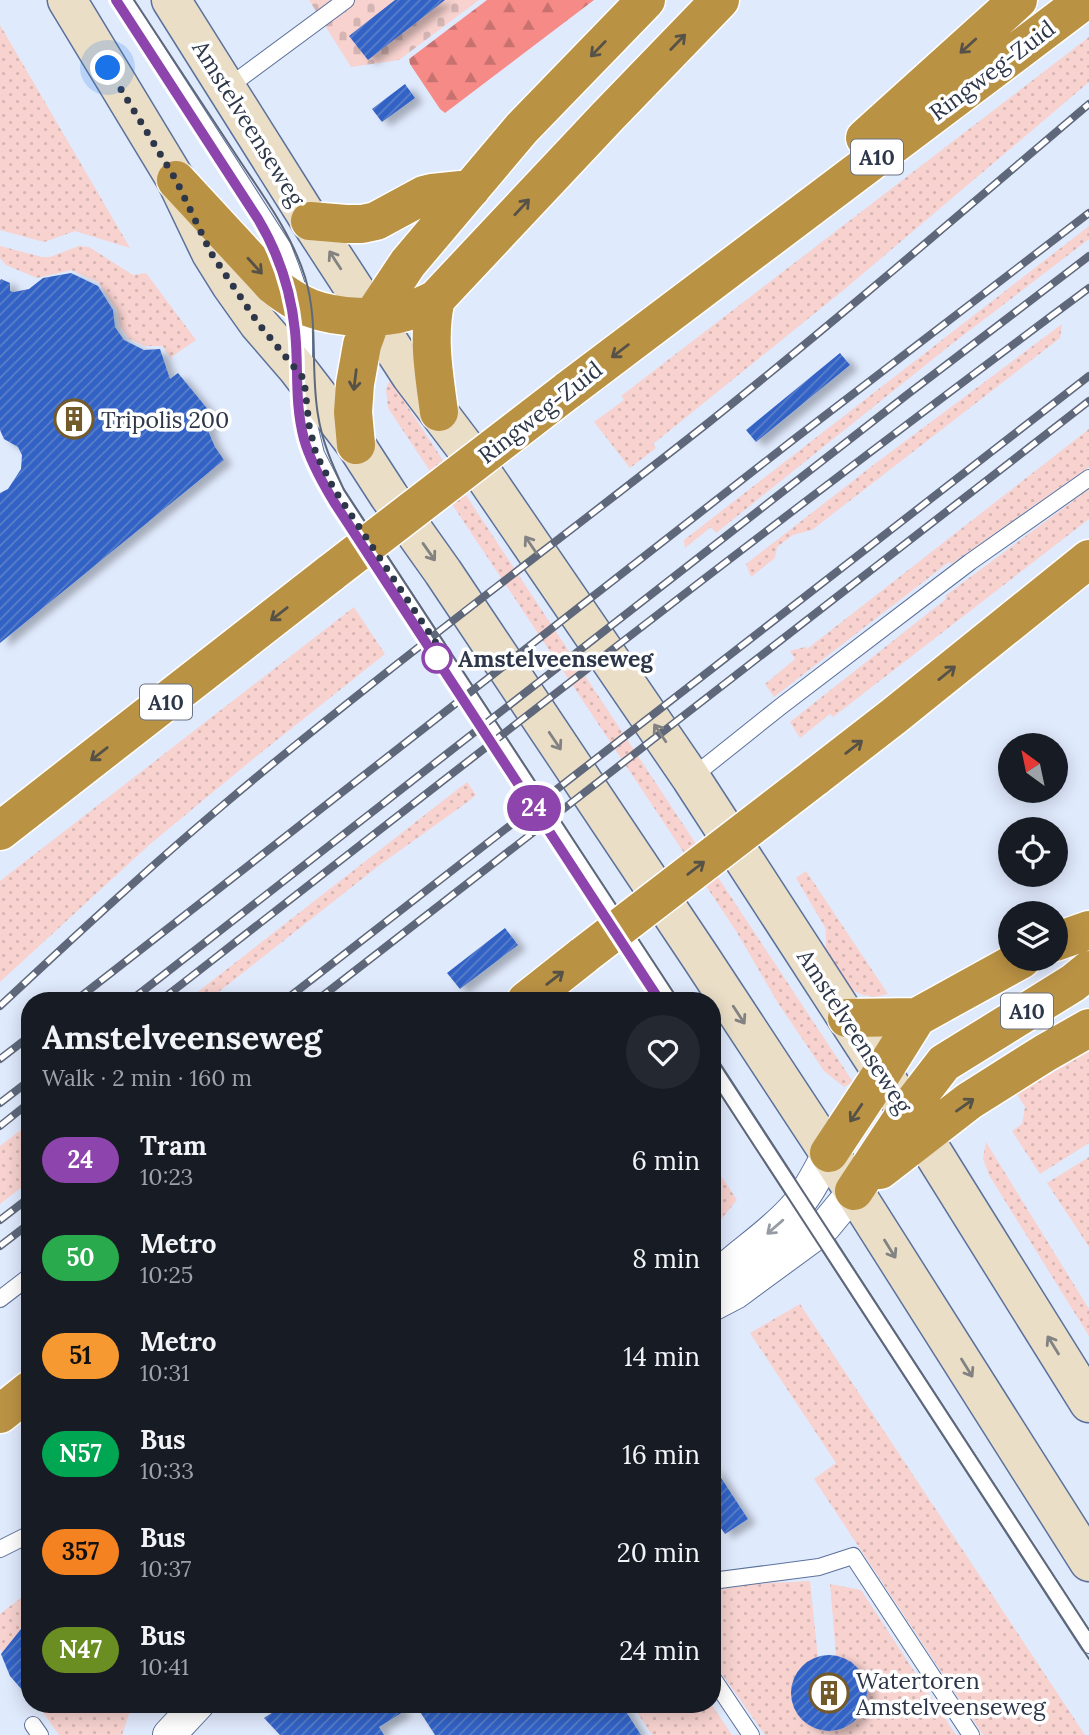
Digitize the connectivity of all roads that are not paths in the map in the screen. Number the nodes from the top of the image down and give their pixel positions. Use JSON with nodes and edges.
{"nodes":[{"id":1,"x":67,"y":0,"type":"edge"},
{"id":2,"x":124,"y":0,"type":"edge"},
{"id":3,"x":172,"y":0,"type":"edge"},
{"id":4,"x":346,"y":0,"type":"edge"},
{"id":5,"x":646,"y":0,"type":"edge"},
{"id":6,"x":720,"y":0,"type":"edge"},
{"id":7,"x":1018,"y":0,"type":"edge"},
{"id":8,"x":1085,"y":0,"type":"edge"},
{"id":9,"x":227,"y":88,"type":"junction"},
{"id":10,"x":176,"y":180,"type":"junction"},
{"id":11,"x":471,"y":189,"type":"junction"},
{"id":12,"x":310,"y":221,"type":"junction"},
{"id":13,"x":436,"y":299,"type":"junction"},
{"id":14,"x":302,"y":304,"type":"junction"},
{"id":15,"x":673,"y":310,"type":"junction"},
{"id":16,"x":372,"y":317,"type":"junction"},
{"id":17,"x":304,"y":379,"type":"junction"},
{"id":18,"x":439,"y":412,"type":"junction"},
{"id":19,"x":356,"y":445,"type":"junction"},
{"id":20,"x":1089,"y":478,"type":"edge"},
{"id":21,"x":1089,"y":559,"type":"edge"},
{"id":22,"x":691,"y":778,"type":"junction"},
{"id":23,"x":0,"y":831,"type":"edge"},
{"id":24,"x":1089,"y":930,"type":"edge"},
{"id":25,"x":1068,"y":937,"type":"edge"},
{"id":26,"x":1089,"y":970,"type":"edge"},
{"id":27,"x":1000,"y":971,"type":"edge"},
{"id":28,"x":537,"y":992,"type":"edge"},
{"id":29,"x":664,"y":992,"type":"edge"},
{"id":30,"x":916,"y":1017,"type":"junction"},
{"id":31,"x":846,"y":1018,"type":"junction"},
{"id":32,"x":1089,"y":1028,"type":"edge"},
{"id":33,"x":882,"y":1073,"type":"junction"},
{"id":34,"x":721,"y":1080,"type":"edge"},
{"id":35,"x":915,"y":1124,"type":"junction"},
{"id":36,"x":829,"y":1153,"type":"junction"},
{"id":37,"x":854,"y":1191,"type":"junction"},
{"id":38,"x":800,"y":1201,"type":"junction"},
{"id":39,"x":820,"y":1231,"type":"junction"},
{"id":40,"x":721,"y":1273,"type":"edge"},
{"id":41,"x":21,"y":1283,"type":"edge"},
{"id":42,"x":0,"y":1299,"type":"edge"},
{"id":43,"x":721,"y":1300,"type":"edge"},
{"id":44,"x":21,"y":1397,"type":"edge"},
{"id":45,"x":1089,"y":1403,"type":"edge"},
{"id":46,"x":0,"y":1414,"type":"edge"},
{"id":47,"x":21,"y":1538,"type":"edge"},
{"id":48,"x":0,"y":1549,"type":"edge"},
{"id":49,"x":1089,"y":1562,"type":"edge"},
{"id":50,"x":721,"y":1580,"type":"edge"},
{"id":51,"x":1089,"y":1645,"type":"edge"},
{"id":52,"x":721,"y":1690,"type":"edge"},
{"id":53,"x":190,"y":1713,"type":"edge"},
{"id":54,"x":169,"y":1735,"type":"edge"},
{"id":55,"x":751,"y":1735,"type":"edge"},
{"id":56,"x":971,"y":1735,"type":"edge"}],
"edges":[{"from":1,"to":10,"type":"main road"},
{"from":2,"to":14,"type":"lane","name":"Amstelveenseweg"},
{"from":3,"to":9,"type":"main road","name":"Amstelveenseweg"},
{"from":4,"to":9,"type":"lane"},
{"from":5,"to":11,"type":"highway","one_way":true},
{"from":13,"to":6,"type":"highway","one_way":true},
{"from":7,"to":15,"type":"highway","number":"A10","one_way":true},
{"from":8,"to":15,"type":"highway","name":"Ringweg-Zuid","number":"A10"},
{"from":9,"to":12,"type":"main road","name":"Amstelveenseweg"},
{"from":10,"to":14,"type":"highway","one_way":true},
{"from":10,"to":17,"type":"main road"},
{"from":11,"to":12,"type":"highway"},
{"from":11,"to":16,"type":"highway"},
{"from":16,"to":12,"type":"main road","name":"Amstelveenseweg","one_way":true},
{"from":13,"to":16,"type":"highway"},
{"from":13,"to":18,"type":"highway"},
{"from":14,"to":16,"type":"highway"},
{"from":14,"to":17,"type":"lane","name":"Amstelveenseweg"},
{"from":15,"to":23,"type":"highway","name":"Ringweg-Zuid","number":"A10","one_way":true,"bridge":true},
{"from":16,"to":18,"type":"main road","name":"Amstelveenseweg"},
{"from":16,"to":19,"type":"highway","one_way":true},
{"from":17,"to":19,"type":"main road"},
{"from":17,"to":29,"type":"lane","name":"Amstelveenseweg"},
{"from":22,"to":18,"type":"main road","name":"Amstelveenseweg","one_way":true},
{"from":19,"to":36,"type":"main road","one_way":true},
{"from":20,"to":22,"type":"lane"},
{"from":28,"to":21,"type":"highway","one_way":true,"bridge":true},
{"from":22,"to":31,"type":"main road","name":"Amstelveenseweg"},
{"from":24,"to":25,"type":"highway"},
{"from":26,"to":35,"type":"highway","number":"A10"},
{"from":27,"to":30,"type":"highway","number":"A10"},
{"from":30,"to":31,"type":"highway","number":"A10"},
{"from":30,"to":33,"type":"highway"},
{"from":31,"to":33,"type":"main road","name":"Amstelveenseweg"},
{"from":35,"to":32,"type":"highway","number":"A10","one_way":true},
{"from":33,"to":35,"type":"main road","name":"Amstelveenseweg"},
{"from":33,"to":36,"type":"highway","one_way":true},
{"from":34,"to":38,"type":"lane"},
{"from":35,"to":37,"type":"highway"},
{"from":45,"to":35,"type":"main road","name":"Amstelveenseweg","one_way":true},
{"from":36,"to":37,"type":"main road"},
{"from":36,"to":38,"type":"street"},
{"from":37,"to":39,"type":"street"},
{"from":37,"to":49,"type":"main road","one_way":true},
{"from":38,"to":39,"type":"lane"},
{"from":38,"to":40,"type":"street","one_way":true},
{"from":39,"to":43,"type":"street"},
{"from":39,"to":51,"type":"lane"},
{"from":41,"to":42,"type":"lane"},
{"from":44,"to":46,"type":"highway"},
{"from":47,"to":48,"type":"lane"},
{"from":50,"to":56,"type":"lane"},
{"from":52,"to":55,"type":"lane"},
{"from":53,"to":54,"type":"street"}]}
